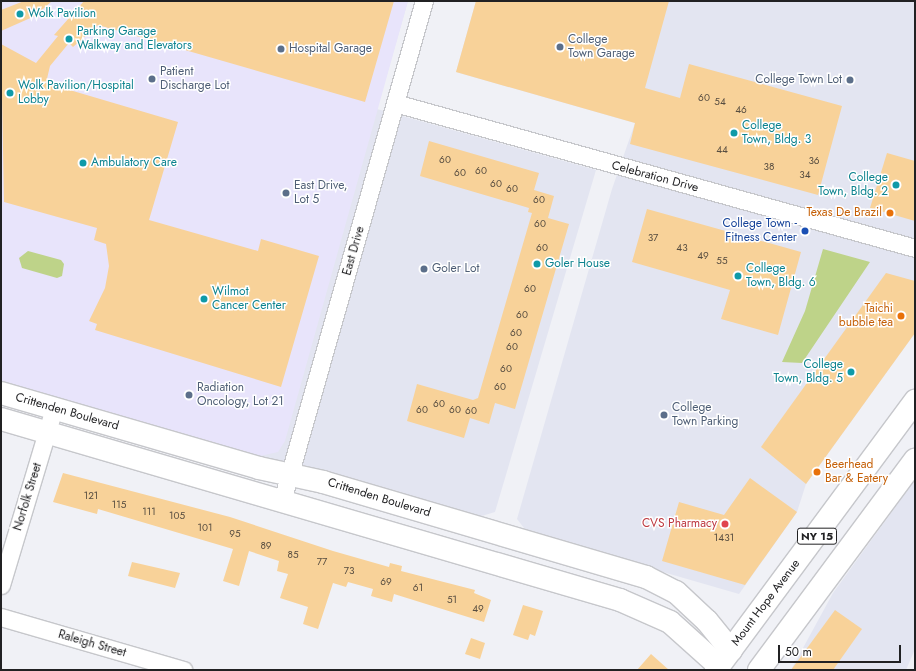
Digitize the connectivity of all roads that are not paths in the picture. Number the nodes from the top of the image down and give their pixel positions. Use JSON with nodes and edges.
{"nodes":[{"id":1,"x":424,"y":1,"type":"edge"},
{"id":2,"x":395,"y":103,"type":"junction"},
{"id":3,"x":915,"y":248,"type":"edge"},
{"id":4,"x":1,"y":393,"type":"edge"},
{"id":5,"x":915,"y":400,"type":"edge"},
{"id":6,"x":54,"y":408,"type":"junction"},
{"id":7,"x":1,"y":419,"type":"edge"},
{"id":8,"x":47,"y":432,"type":"junction"},
{"id":9,"x":915,"y":460,"type":"edge"},
{"id":10,"x":290,"y":474,"type":"junction"},
{"id":11,"x":282,"y":501,"type":"junction"},
{"id":12,"x":502,"y":535,"type":"junction"},
{"id":13,"x":494,"y":564,"type":"junction"},
{"id":14,"x":1,"y":585,"type":"edge"},
{"id":15,"x":1,"y":617,"type":"edge"},
{"id":16,"x":725,"y":665,"type":"edge"},
{"id":17,"x":182,"y":670,"type":"edge"},
{"id":18,"x":759,"y":670,"type":"edge"}],
"edges":[{"from":1,"to":2,"type":"street","name":"East Drive"},
{"from":2,"to":3,"type":"street","name":"Celebration Drive"},
{"from":2,"to":10,"type":"street","name":"East Drive"},
{"from":4,"to":6,"type":"street","name":"Crittenden Boulevard"},
{"from":5,"to":16,"type":"street","name":"Mount Hope Avenue","number":"NY 15"},
{"from":6,"to":8,"type":"street","name":"Norfolk Street"},
{"from":6,"to":10,"type":"street","name":"Crittenden Boulevard"},
{"from":7,"to":8,"type":"street","name":"Crittenden Boulevard"},
{"from":8,"to":11,"type":"street","name":"Crittenden Boulevard"},
{"from":8,"to":14,"type":"street","name":"Norfolk Street"},
{"from":9,"to":18,"type":"street","number":"NY 15"},
{"from":10,"to":11,"type":"street","name":"East Drive"},
{"from":10,"to":12,"type":"street","name":"Crittenden Boulevard"},
{"from":11,"to":13,"type":"street","name":"Crittenden Boulevard"},
{"from":12,"to":13,"type":"street"},
{"from":12,"to":16,"type":"street","name":"Crittenden Boulevard"},
{"from":13,"to":16,"type":"street","name":"Crittenden Boulevard"},
{"from":15,"to":17,"type":"street","name":"Raleigh Street"}]}
